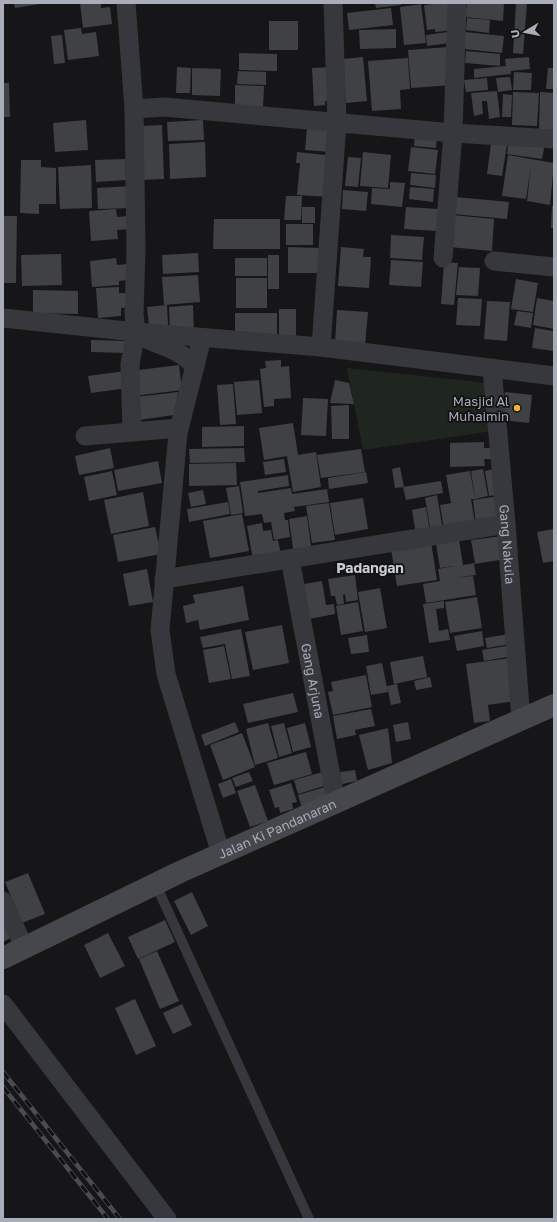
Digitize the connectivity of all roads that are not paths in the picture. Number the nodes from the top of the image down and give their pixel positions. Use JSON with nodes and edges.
{"nodes":[{"id":1,"x":126,"y":3,"type":"edge"},
{"id":2,"x":334,"y":3,"type":"edge"},
{"id":3,"x":458,"y":3,"type":"edge"},
{"id":4,"x":134,"y":109,"type":"junction"},
{"id":5,"x":337,"y":123,"type":"junction"},
{"id":6,"x":453,"y":133,"type":"junction"},
{"id":7,"x":554,"y":139,"type":"edge"},
{"id":8,"x":443,"y":258,"type":"dead end"},
{"id":9,"x":494,"y":261,"type":"dead end"},
{"id":10,"x":554,"y":267,"type":"edge"},
{"id":11,"x":3,"y":318,"type":"edge"},
{"id":12,"x":136,"y":332,"type":"junction"},
{"id":13,"x":202,"y":338,"type":"junction"},
{"id":14,"x":321,"y":347,"type":"junction"},
{"id":15,"x":195,"y":368,"type":"junction"},
{"id":16,"x":492,"y":368,"type":"junction"},
{"id":17,"x":554,"y":376,"type":"edge"},
{"id":18,"x":179,"y":428,"type":"junction"},
{"id":19,"x":132,"y":432,"type":"junction"},
{"id":20,"x":85,"y":436,"type":"dead end"},
{"id":21,"x":506,"y":524,"type":"junction"},
{"id":22,"x":290,"y":559,"type":"junction"},
{"id":23,"x":164,"y":579,"type":"junction"},
{"id":24,"x":554,"y":705,"type":"edge"},
{"id":25,"x":521,"y":720,"type":"junction"},
{"id":26,"x":336,"y":802,"type":"junction"},
{"id":27,"x":221,"y":854,"type":"junction"},
{"id":28,"x":156,"y":885,"type":"junction"},
{"id":29,"x":3,"y":901,"type":"edge"},
{"id":30,"x":24,"y":947,"type":"junction"},
{"id":31,"x":3,"y":958,"type":"edge"},
{"id":32,"x":3,"y":1004,"type":"edge"},
{"id":33,"x":166,"y":1219,"type":"edge"},
{"id":34,"x":309,"y":1219,"type":"edge"}],
"edges":[{"from":1,"to":4,"type":"street"},
{"from":2,"to":5,"type":"street"},
{"from":3,"to":6,"type":"street"},
{"from":4,"to":5,"type":"street"},
{"from":4,"to":12,"type":"street"},
{"from":5,"to":6,"type":"street"},
{"from":5,"to":14,"type":"street"},
{"from":6,"to":7,"type":"street"},
{"from":6,"to":8,"type":"street"},
{"from":9,"to":10,"type":"street"},
{"from":11,"to":12,"type":"street"},
{"from":12,"to":13,"type":"street"},
{"from":12,"to":15,"type":"street"},
{"from":12,"to":19,"type":"street"},
{"from":13,"to":14,"type":"street"},
{"from":13,"to":15,"type":"street"},
{"from":14,"to":16,"type":"street"},
{"from":15,"to":18,"type":"street"},
{"from":16,"to":17,"type":"street"},
{"from":16,"to":21,"type":"street","name":"Gang Nakula"},
{"from":18,"to":19,"type":"street"},
{"from":18,"to":23,"type":"street"},
{"from":19,"to":20,"type":"street"},
{"from":21,"to":22,"type":"street"},
{"from":21,"to":25,"type":"street","name":"Gang Nakula"},
{"from":22,"to":23,"type":"street"},
{"from":22,"to":26,"type":"street","name":"Gang Arjuna"},
{"from":23,"to":27,"type":"street"},
{"from":24,"to":25,"type":"main road","name":"Jalan Ki Pandanaran"},
{"from":25,"to":26,"type":"main road","name":"Jalan Ki Pandanaran"},
{"from":26,"to":27,"type":"main road","name":"Jalan Ki Pandanaran"},
{"from":27,"to":28,"type":"main road","name":"Jalan Ki Pandanaran"},
{"from":28,"to":30,"type":"main road","name":"Jalan Ki Pandanaran"},
{"from":28,"to":34,"type":"lane"},
{"from":29,"to":30,"type":"street"},
{"from":30,"to":31,"type":"main road","name":"Jalan Ki Pandanaran"},
{"from":32,"to":33,"type":"street"}]}
